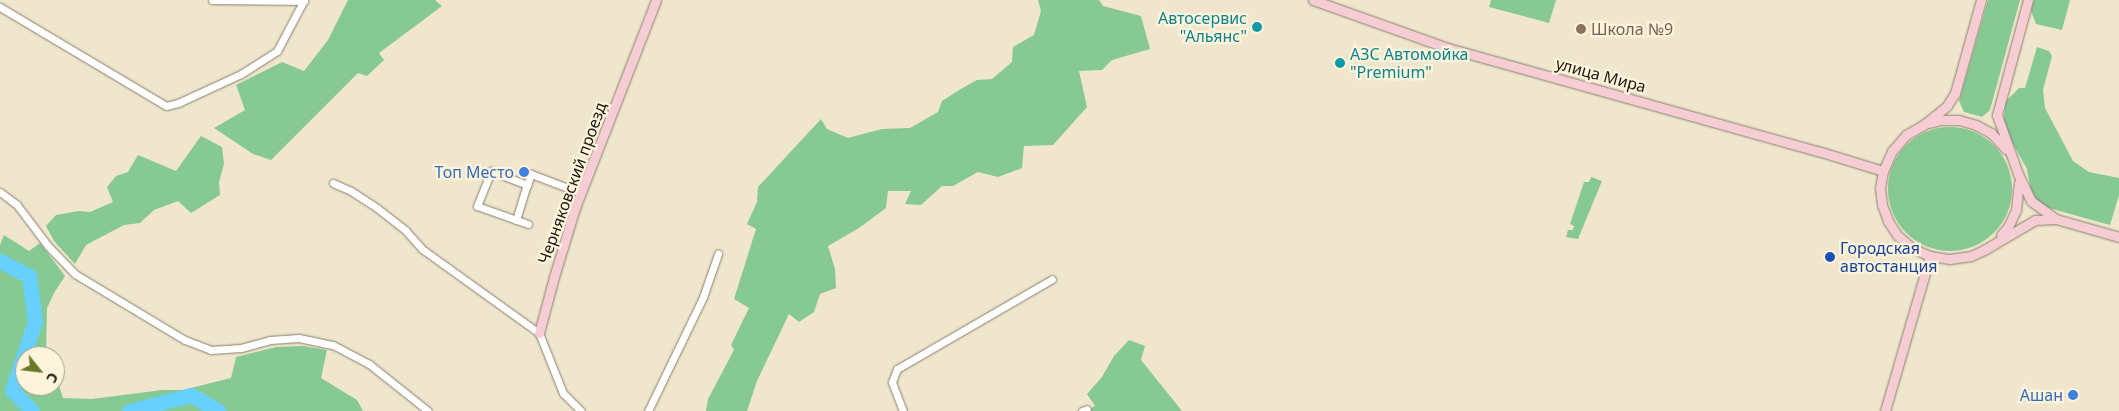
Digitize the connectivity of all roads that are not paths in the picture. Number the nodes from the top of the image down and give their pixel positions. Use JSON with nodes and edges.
{"nodes":[{"id":1,"x":212,"y":0,"type":"edge"},
{"id":2,"x":656,"y":0,"type":"edge"},
{"id":3,"x":1313,"y":0,"type":"edge"},
{"id":4,"x":1981,"y":0,"type":"edge"},
{"id":5,"x":2028,"y":0,"type":"edge"},
{"id":6,"x":304,"y":1,"type":"edge"},
{"id":7,"x":0,"y":7,"type":"edge"},
{"id":8,"x":1925,"y":124,"type":"junction"},
{"id":9,"x":2013,"y":160,"type":"junction"},
{"id":10,"x":1883,"y":171,"type":"junction"},
{"id":11,"x":2018,"y":174,"type":"junction"},
{"id":12,"x":332,"y":183,"type":"dead end"},
{"id":13,"x":527,"y":185,"type":"junction"},
{"id":14,"x":0,"y":192,"type":"edge"},
{"id":15,"x":581,"y":193,"type":"junction"},
{"id":16,"x":2056,"y":219,"type":"junction"},
{"id":17,"x":516,"y":220,"type":"junction"},
{"id":18,"x":528,"y":224,"type":"dead end"},
{"id":19,"x":2119,"y":237,"type":"edge"},
{"id":20,"x":1996,"y":241,"type":"junction"},
{"id":21,"x":718,"y":254,"type":"dead end"},
{"id":22,"x":1930,"y":256,"type":"junction"},
{"id":23,"x":1052,"y":279,"type":"dead end"},
{"id":24,"x":539,"y":334,"type":"junction"},
{"id":25,"x":428,"y":411,"type":"edge"},
{"id":26,"x":580,"y":411,"type":"edge"},
{"id":27,"x":648,"y":411,"type":"edge"},
{"id":28,"x":903,"y":411,"type":"edge"},
{"id":29,"x":1885,"y":411,"type":"edge"}],
"edges":[{"from":1,"to":6,"type":"street"},
{"from":2,"to":15,"type":"main road","name":"Черняковский проезд"},
{"from":3,"to":10,"type":"main road","name":"улица Мира"},
{"from":4,"to":8,"type":"main road"},
{"from":5,"to":9,"type":"main road"},
{"from":6,"to":7,"type":"street"},
{"from":8,"to":9,"type":"main road"},
{"from":8,"to":10,"type":"main road"},
{"from":9,"to":11,"type":"main road"},
{"from":10,"to":22,"type":"main road"},
{"from":11,"to":16,"type":"main road"},
{"from":11,"to":20,"type":"main road"},
{"from":12,"to":24,"type":"street"},
{"from":13,"to":15,"type":"street"},
{"from":13,"to":17,"type":"street"},
{"from":13,"to":17,"type":"street"},
{"from":14,"to":25,"type":"street"},
{"from":15,"to":24,"type":"main road","name":"Черняковский проезд"},
{"from":16,"to":19,"type":"main road"},
{"from":16,"to":20,"type":"main road"},
{"from":17,"to":18,"type":"street"},
{"from":20,"to":22,"type":"main road"},
{"from":21,"to":27,"type":"street"},
{"from":22,"to":29,"type":"main road"},
{"from":23,"to":28,"type":"street"},
{"from":24,"to":26,"type":"street"}]}
